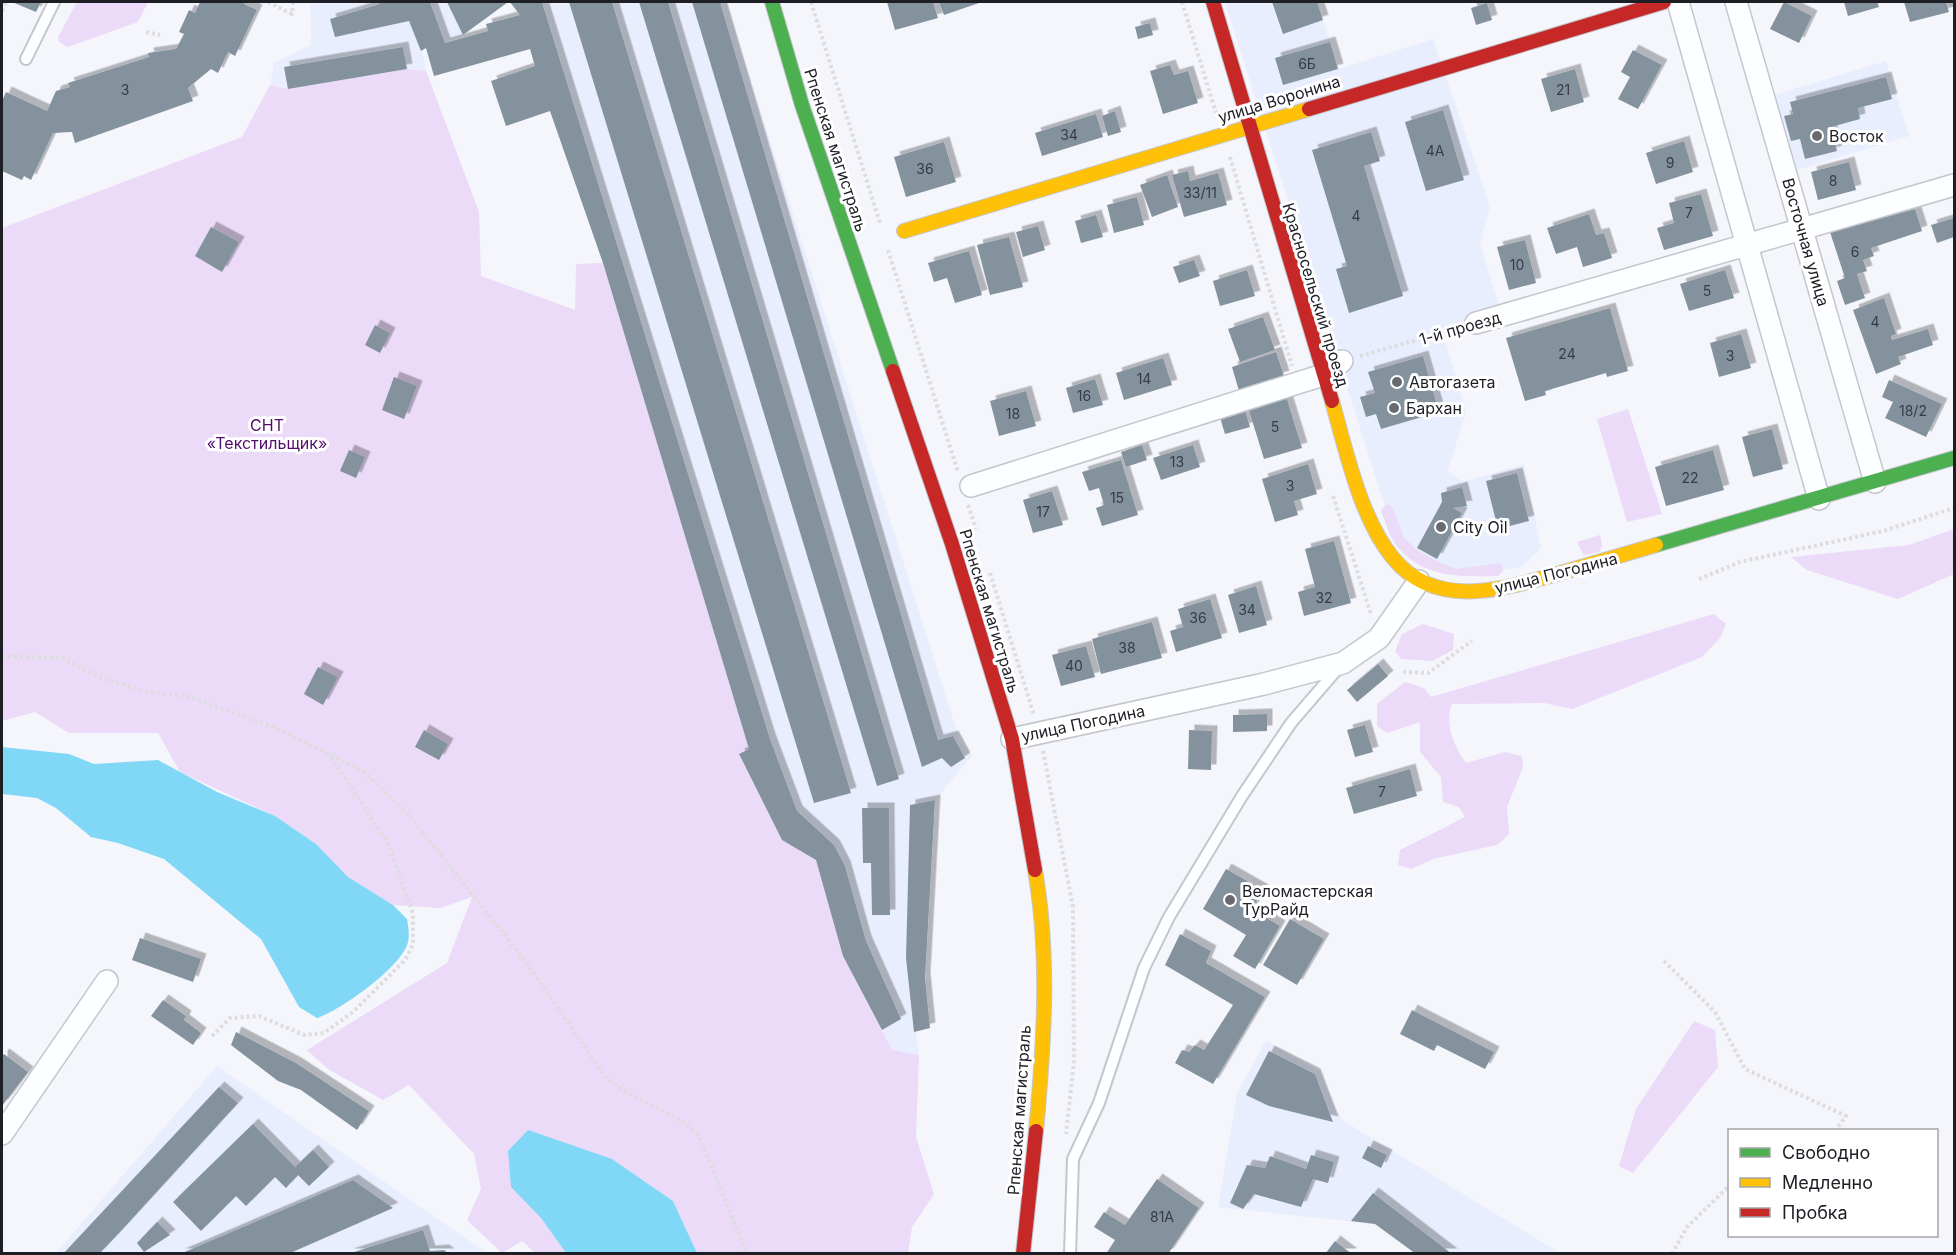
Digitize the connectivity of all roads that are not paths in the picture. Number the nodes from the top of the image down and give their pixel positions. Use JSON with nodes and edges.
{"nodes":[{"id":1,"x":54,"y":2,"type":"edge"},
{"id":2,"x":772,"y":2,"type":"edge"},
{"id":3,"x":1213,"y":2,"type":"edge"},
{"id":4,"x":1664,"y":2,"type":"edge"},
{"id":5,"x":1677,"y":2,"type":"edge"},
{"id":6,"x":1736,"y":2,"type":"edge"},
{"id":7,"x":26,"y":59,"type":"dead end"},
{"id":8,"x":1248,"y":126,"type":"junction"},
{"id":9,"x":1954,"y":184,"type":"edge"},
{"id":10,"x":1803,"y":230,"type":"junction"},
{"id":11,"x":904,"y":231,"type":"dead end"},
{"id":12,"x":1747,"y":246,"type":"junction"},
{"id":13,"x":1476,"y":323,"type":"road end"},
{"id":14,"x":1342,"y":361,"type":"road end"},
{"id":15,"x":1323,"y":375,"type":"junction"},
{"id":16,"x":1954,"y":458,"type":"edge"},
{"id":17,"x":1875,"y":482,"type":"junction"},
{"id":18,"x":965,"y":487,"type":"road end"},
{"id":19,"x":1819,"y":499,"type":"junction"},
{"id":20,"x":1419,"y":581,"type":"junction"},
{"id":21,"x":1343,"y":663,"type":"junction"},
{"id":22,"x":1012,"y":739,"type":"junction"},
{"id":23,"x":107,"y":981,"type":"dead end"},
{"id":24,"x":2,"y":1134,"type":"edge"},
{"id":25,"x":1023,"y":1254,"type":"edge"},
{"id":26,"x":1070,"y":1254,"type":"edge"}],
"edges":[{"from":1,"to":7,"type":"lane"},
{"from":2,"to":22,"type":"street","name":"Рпенская магистраль"},
{"from":3,"to":8,"type":"street","name":"Красносельский проезд"},
{"from":4,"to":8,"type":"street","name":"улица Воронина"},
{"from":5,"to":12,"type":"street"},
{"from":6,"to":10,"type":"street","name":"Восточная улица"},
{"from":8,"to":11,"type":"street","name":"улица Воронина"},
{"from":8,"to":15,"type":"street","name":"Красносельский проезд"},
{"from":9,"to":10,"type":"street","name":"1-й проезд"},
{"from":10,"to":12,"type":"street","name":"1-й проезд"},
{"from":10,"to":17,"type":"street","name":"Восточная улица"},
{"from":12,"to":13,"type":"street","name":"1-й проезд"},
{"from":12,"to":19,"type":"street"},
{"from":14,"to":15,"type":"street"},
{"from":15,"to":18,"type":"street"},
{"from":15,"to":20,"type":"street","name":"Красносельский проезд"},
{"from":16,"to":17,"type":"street","name":"улица Погодина"},
{"from":17,"to":19,"type":"street","name":"улица Погодина"},
{"from":19,"to":20,"type":"street","name":"улица Погодина"},
{"from":20,"to":21,"type":"street","name":"улица Погодина"},
{"from":21,"to":22,"type":"street","name":"улица Погодина"},
{"from":21,"to":26,"type":"lane"},
{"from":22,"to":25,"type":"street","name":"Рпенская магистраль"},
{"from":23,"to":24,"type":"street"}]}
